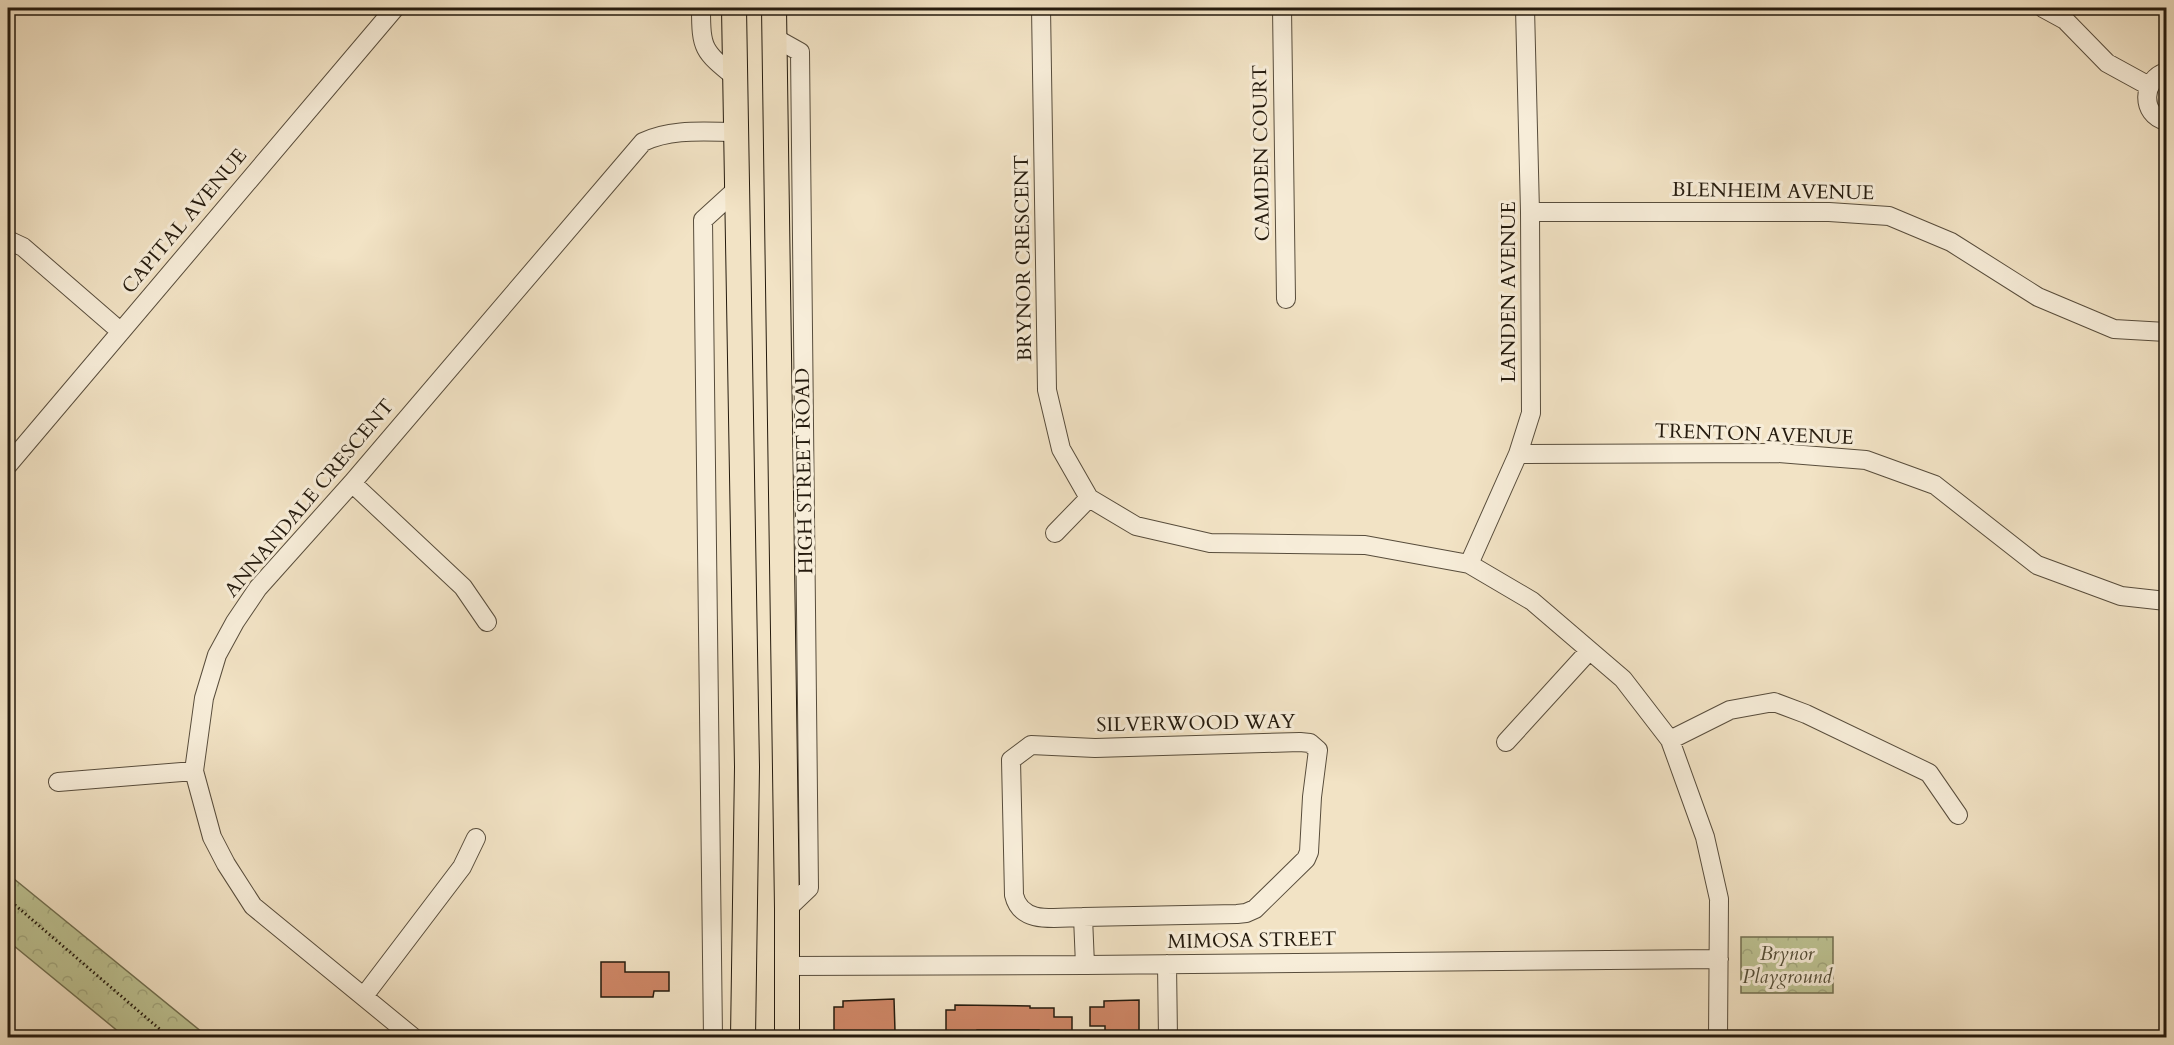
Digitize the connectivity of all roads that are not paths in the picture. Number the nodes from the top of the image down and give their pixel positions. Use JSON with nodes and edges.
{"nodes":[{"id":1,"x":395,"y":8,"type":"edge"},
{"id":2,"x":701,"y":8,"type":"edge"},
{"id":3,"x":734,"y":8,"type":"edge"},
{"id":4,"x":774,"y":8,"type":"edge"},
{"id":5,"x":1041,"y":8,"type":"edge"},
{"id":6,"x":1282,"y":8,"type":"edge"},
{"id":7,"x":1525,"y":8,"type":"edge"},
{"id":8,"x":2043,"y":8,"type":"edge"},
{"id":9,"x":2166,"y":72,"type":"edge"},
{"id":10,"x":735,"y":77,"type":"junction"},
{"id":11,"x":2149,"y":86,"type":"junction"},
{"id":12,"x":2166,"y":121,"type":"edge"},
{"id":13,"x":737,"y":132,"type":"junction"},
{"id":14,"x":737,"y":189,"type":"junction"},
{"id":15,"x":1530,"y":212,"type":"junction"},
{"id":16,"x":8,"y":240,"type":"edge"},
{"id":17,"x":1286,"y":299,"type":"dead end"},
{"id":18,"x":120,"y":331,"type":"junction"},
{"id":19,"x":2166,"y":332,"type":"edge"},
{"id":20,"x":1518,"y":454,"type":"junction"},
{"id":21,"x":8,"y":465,"type":"edge"},
{"id":22,"x":352,"y":483,"type":"junction"},
{"id":23,"x":1089,"y":498,"type":"junction"},
{"id":24,"x":1055,"y":533,"type":"dead end"},
{"id":25,"x":1469,"y":564,"type":"junction"},
{"id":26,"x":2166,"y":601,"type":"edge"},
{"id":27,"x":487,"y":622,"type":"dead end"},
{"id":28,"x":1589,"y":651,"type":"junction"},
{"id":29,"x":1670,"y":740,"type":"junction"},
{"id":30,"x":1506,"y":742,"type":"dead end"},
{"id":31,"x":194,"y":771,"type":"junction"},
{"id":32,"x":58,"y":782,"type":"dead end"},
{"id":33,"x":1958,"y":815,"type":"dead end"},
{"id":34,"x":476,"y":838,"type":"dead end"},
{"id":35,"x":1083,"y":917,"type":"junction"},
{"id":36,"x":1719,"y":959,"type":"junction"},
{"id":37,"x":1167,"y":963,"type":"junction"},
{"id":38,"x":1085,"y":965,"type":"junction"},
{"id":39,"x":786,"y":966,"type":"junction"},
{"id":40,"x":364,"y":996,"type":"junction"},
{"id":41,"x":392,"y":1031,"type":"edge"},
{"id":42,"x":414,"y":1038,"type":"edge"},
{"id":43,"x":712,"y":1038,"type":"edge"},
{"id":44,"x":743,"y":1038,"type":"edge"},
{"id":45,"x":787,"y":1038,"type":"edge"},
{"id":46,"x":1168,"y":1038,"type":"edge"},
{"id":47,"x":1718,"y":1038,"type":"edge"}],
"edges":[{"from":1,"to":18,"type":"street","name":"CAPITAL AVENUE"},
{"from":2,"to":10,"type":"street"},
{"from":3,"to":10,"type":"main road"},
{"from":4,"to":39,"type":"main road","name":"HIGH STREET ROAD"},
{"from":5,"to":23,"type":"street","name":"BRYNOR CRESCENT"},
{"from":6,"to":17,"type":"street","name":"CAMDEN COURT"},
{"from":7,"to":15,"type":"street","name":"LANDEN AVENUE"},
{"from":8,"to":11,"type":"street"},
{"from":9,"to":11,"type":"street"},
{"from":10,"to":13,"type":"main road"},
{"from":11,"to":12,"type":"street"},
{"from":13,"to":14,"type":"main road"},
{"from":13,"to":22,"type":"street","name":"ANNANDALE CRESCENT"},
{"from":14,"to":43,"type":"street"},
{"from":14,"to":44,"type":"main road"},
{"from":15,"to":19,"type":"street","name":"BLENHEIM AVENUE"},
{"from":15,"to":20,"type":"street","name":"LANDEN AVENUE"},
{"from":16,"to":18,"type":"street"},
{"from":18,"to":21,"type":"street","name":"CAPITAL AVENUE"},
{"from":20,"to":25,"type":"street","name":"LANDEN AVENUE"},
{"from":20,"to":26,"type":"street","name":"TRENTON AVENUE"},
{"from":22,"to":27,"type":"street"},
{"from":22,"to":31,"type":"street","name":"ANNANDALE CRESCENT"},
{"from":23,"to":24,"type":"street"},
{"from":23,"to":25,"type":"street","name":"BRYNOR CRESCENT"},
{"from":25,"to":28,"type":"street","name":"BRYNOR CRESCENT"},
{"from":28,"to":29,"type":"street","name":"BRYNOR CRESCENT"},
{"from":28,"to":30,"type":"street"},
{"from":29,"to":33,"type":"street"},
{"from":29,"to":36,"type":"street","name":"BRYNOR CRESCENT"},
{"from":31,"to":32,"type":"street"},
{"from":31,"to":40,"type":"street","name":"ANNANDALE CRESCENT"},
{"from":34,"to":40,"type":"street"},
{"from":35,"to":35,"type":"street","name":"SILVERWOOD WAY"},
{"from":35,"to":38,"type":"street"},
{"from":36,"to":37,"type":"street","name":"MIMOSA STREET"},
{"from":36,"to":47,"type":"street","name":"BRYNOR CRESCENT"},
{"from":37,"to":38,"type":"street","name":"MIMOSA STREET"},
{"from":37,"to":46,"type":"street"},
{"from":38,"to":39,"type":"street","name":"MIMOSA STREET"},
{"from":39,"to":45,"type":"main road","name":"HIGH STREET ROAD"},
{"from":40,"to":41,"type":"street","name":"ANNANDALE CRESCENT"},
{"from":41,"to":42,"type":"street","name":"ANNANDALE CRESCENT"}]}
